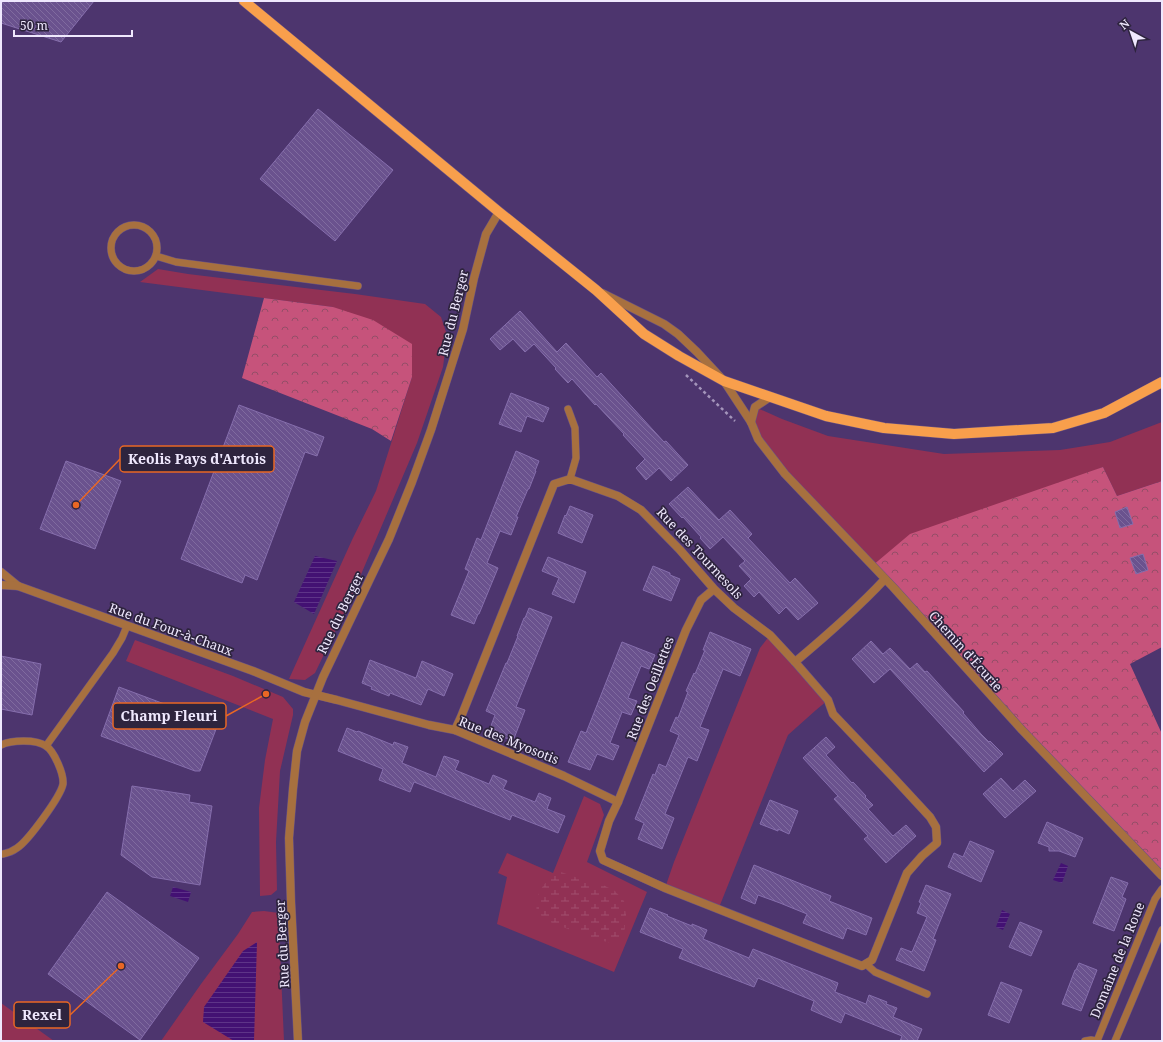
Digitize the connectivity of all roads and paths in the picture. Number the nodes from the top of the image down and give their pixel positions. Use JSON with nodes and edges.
{"nodes":[{"id":1,"x":244,"y":1,"type":"edge"},
{"id":2,"x":499,"y":212,"type":"junction"},
{"id":3,"x":156,"y":256,"type":"junction"},
{"id":4,"x":358,"y":286,"type":"dead end"},
{"id":5,"x":596,"y":290,"type":"junction"},
{"id":6,"x":679,"y":356,"type":"junction"},
{"id":7,"x":724,"y":381,"type":"junction"},
{"id":8,"x":1162,"y":382,"type":"edge"},
{"id":9,"x":770,"y":397,"type":"junction"},
{"id":10,"x":568,"y":409,"type":"dead end"},
{"id":11,"x":736,"y":422,"type":"dead end"},
{"id":12,"x":751,"y":422,"type":"junction"},
{"id":13,"x":570,"y":479,"type":"junction"},
{"id":14,"x":1,"y":572,"type":"edge"},
{"id":15,"x":885,"y":579,"type":"junction"},
{"id":16,"x":1,"y":585,"type":"edge"},
{"id":17,"x":18,"y":586,"type":"junction"},
{"id":18,"x":714,"y":589,"type":"junction"},
{"id":19,"x":127,"y":626,"type":"junction"},
{"id":20,"x":795,"y":662,"type":"junction"},
{"id":21,"x":316,"y":694,"type":"junction"},
{"id":22,"x":455,"y":730,"type":"junction"},
{"id":23,"x":1,"y":745,"type":"edge"},
{"id":24,"x":46,"y":746,"type":"junction"},
{"id":25,"x":618,"y":802,"type":"junction"},
{"id":26,"x":1,"y":854,"type":"edge"},
{"id":27,"x":1162,"y":876,"type":"edge"},
{"id":28,"x":1162,"y":889,"type":"edge"},
{"id":29,"x":1162,"y":930,"type":"edge"},
{"id":30,"x":864,"y":965,"type":"junction"},
{"id":31,"x":926,"y":994,"type":"dead end"},
{"id":32,"x":298,"y":1041,"type":"edge"},
{"id":33,"x":1085,"y":1041,"type":"edge"},
{"id":34,"x":1097,"y":1041,"type":"edge"},
{"id":35,"x":1115,"y":1041,"type":"edge"}],
"edges":[{"from":1,"to":2,"type":"main road"},
{"from":2,"to":5,"type":"main road"},
{"from":2,"to":21,"type":"street","name":"Rue du Berger"},
{"from":3,"to":3,"type":"lane"},
{"from":3,"to":4,"type":"lane"},
{"from":5,"to":6,"type":"main road"},
{"from":5,"to":7,"type":"street","name":"Chemin d'Écurie"},
{"from":6,"to":7,"type":"main road"},
{"from":6,"to":11,"type":"path"},
{"from":7,"to":9,"type":"main road"},
{"from":7,"to":12,"type":"street","name":"Chemin d'Écurie"},
{"from":8,"to":9,"type":"main road"},
{"from":9,"to":12,"type":"street"},
{"from":10,"to":13,"type":"lane"},
{"from":12,"to":15,"type":"street","name":"Chemin d'Écurie"},
{"from":13,"to":18,"type":"street","name":"Rue des Tournesols"},
{"from":13,"to":22,"type":"street"},
{"from":14,"to":17,"type":"street","name":"Rue du Four-à-Chaux"},
{"from":15,"to":20,"type":"street"},
{"from":15,"to":27,"type":"street","name":"Chemin d'Écurie"},
{"from":16,"to":17,"type":"street","name":"Rue du Four-à-Chaux"},
{"from":17,"to":19,"type":"street","name":"Rue du Four-à-Chaux"},
{"from":18,"to":20,"type":"street","name":"Rue des Tournesols"},
{"from":18,"to":25,"type":"street","name":"Rue des Oeillettes"},
{"from":19,"to":21,"type":"street","name":"Rue du Four-à-Chaux"},
{"from":19,"to":24,"type":"lane"},
{"from":20,"to":30,"type":"street","name":"Rue des Tournesols"},
{"from":21,"to":22,"type":"street","name":"Rue des Myosotis"},
{"from":21,"to":32,"type":"street","name":"Rue du Berger"},
{"from":22,"to":25,"type":"street","name":"Rue des Myosotis"},
{"from":23,"to":24,"type":"lane"},
{"from":24,"to":26,"type":"lane"},
{"from":25,"to":30,"type":"street","name":"Rue des Oeillettes"},
{"from":28,"to":34,"type":"lane","name":"Domaine de la Roue"},
{"from":29,"to":35,"type":"lane"},
{"from":30,"to":31,"type":"lane"},
{"from":33,"to":34,"type":"lane"}]}
